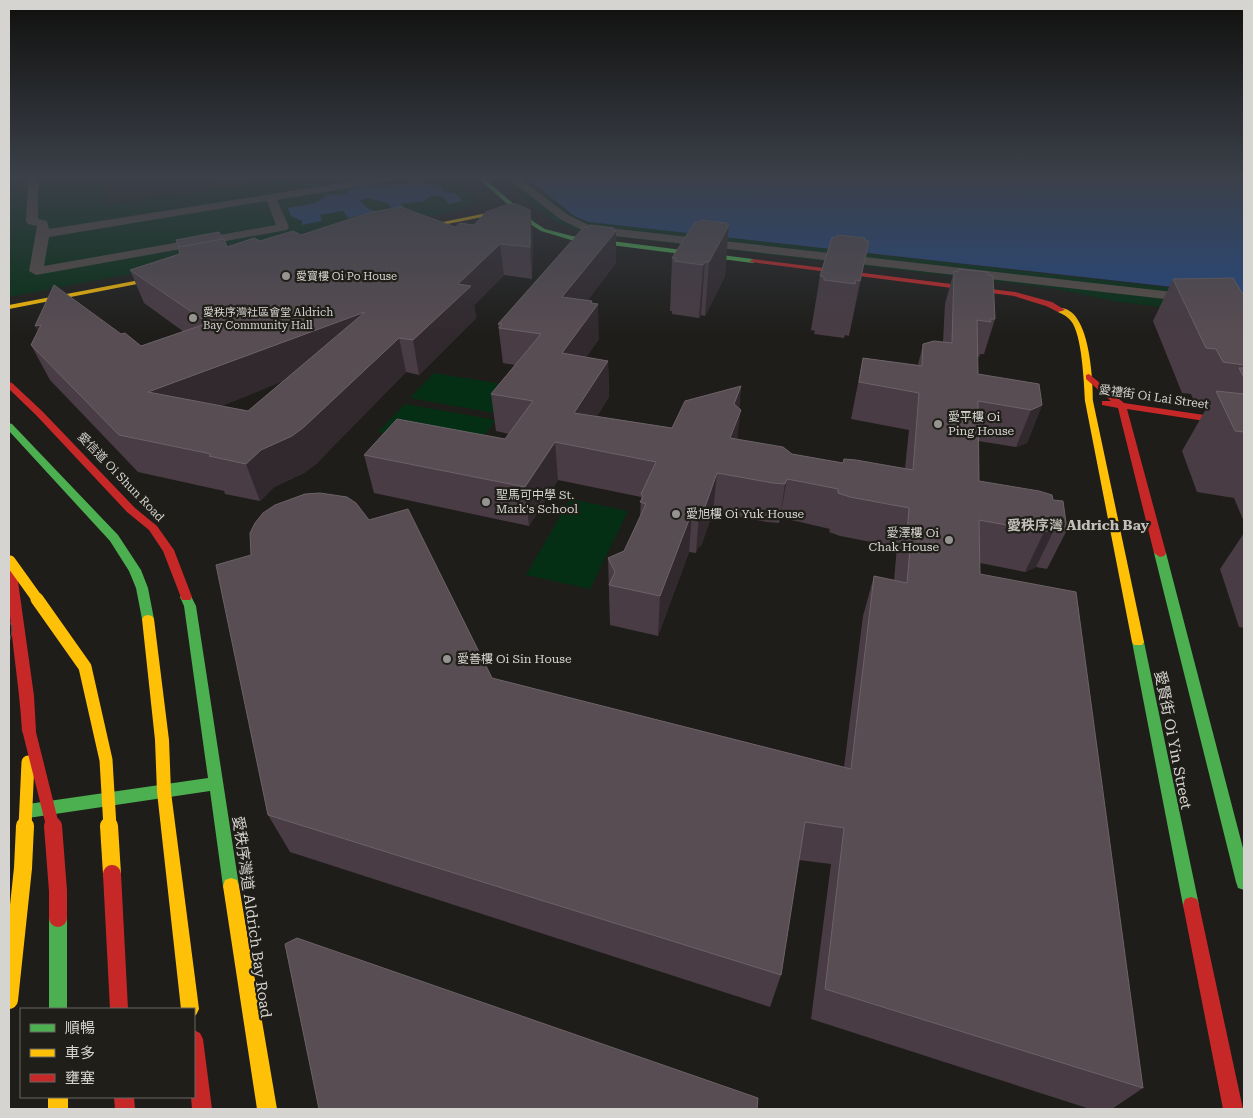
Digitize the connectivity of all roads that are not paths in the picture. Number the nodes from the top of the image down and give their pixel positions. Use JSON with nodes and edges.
{"nodes":[{"id":1,"x":43,"y":230,"type":"edge"},
{"id":2,"x":67,"y":230,"type":"edge"},
{"id":3,"x":272,"y":230,"type":"edge"},
{"id":4,"x":408,"y":230,"type":"edge"},
{"id":5,"x":544,"y":230,"type":"edge"},
{"id":6,"x":598,"y":230,"type":"edge"},
{"id":7,"x":399,"y":232,"type":"edge"},
{"id":8,"x":43,"y":234,"type":"junction"},
{"id":9,"x":159,"y":264,"type":"junction"},
{"id":10,"x":180,"y":274,"type":"edge"},
{"id":11,"x":1244,"y":304,"type":"edge"},
{"id":12,"x":9,"y":307,"type":"edge"},
{"id":13,"x":1089,"y":377,"type":"junction"},
{"id":14,"x":9,"y":385,"type":"edge"},
{"id":15,"x":1089,"y":401,"type":"junction"},
{"id":16,"x":1122,"y":406,"type":"junction"},
{"id":17,"x":1244,"y":424,"type":"edge"},
{"id":18,"x":9,"y":426,"type":"edge"},
{"id":19,"x":9,"y":561,"type":"edge"},
{"id":20,"x":29,"y":731,"type":"junction"},
{"id":21,"x":217,"y":783,"type":"junction"},
{"id":22,"x":164,"y":792,"type":"junction"},
{"id":23,"x":18,"y":812,"type":"dead end"},
{"id":24,"x":1244,"y":882,"type":"edge"},
{"id":25,"x":9,"y":1000,"type":"edge"},
{"id":26,"x":58,"y":1008,"type":"edge"},
{"id":27,"x":119,"y":1008,"type":"edge"},
{"id":28,"x":190,"y":1008,"type":"edge"},
{"id":29,"x":195,"y":1048,"type":"edge"},
{"id":30,"x":202,"y":1109,"type":"edge"},
{"id":31,"x":266,"y":1109,"type":"edge"},
{"id":32,"x":1233,"y":1109,"type":"edge"}],
"edges":[{"from":1,"to":8,"type":"street"},
{"from":2,"to":8,"type":"street"},
{"from":3,"to":9,"type":"street"},
{"from":4,"to":7,"type":"main road"},
{"from":5,"to":13,"type":"main road","name":"愛賢街 Oi Yin Street"},
{"from":6,"to":11,"type":"street"},
{"from":8,"to":9,"type":"street"},
{"from":9,"to":10,"type":"main road"},
{"from":9,"to":12,"type":"main road"},
{"from":13,"to":15,"type":"main road","name":"愛賢街 Oi Yin Street"},
{"from":13,"to":16,"type":"main road"},
{"from":14,"to":21,"type":"main road","name":"愛信道 Oi Shun Road"},
{"from":15,"to":16,"type":"main road","name":"愛禮街 Oi Lai Street"},
{"from":15,"to":32,"type":"main road","name":"愛賢街 Oi Yin Street"},
{"from":16,"to":17,"type":"main road","name":"愛禮街 Oi Lai Street"},
{"from":16,"to":24,"type":"main road"},
{"from":18,"to":22,"type":"main road"},
{"from":19,"to":20,"type":"main road"},
{"from":19,"to":27,"type":"main road","bridge":true},
{"from":20,"to":25,"type":"main road","bridge":true},
{"from":20,"to":26,"type":"main road","bridge":true},
{"from":21,"to":22,"type":"main road"},
{"from":21,"to":31,"type":"main road","name":"愛秩序灣道 Aldrich Bay Road"},
{"from":22,"to":23,"type":"main road"},
{"from":22,"to":28,"type":"main road"},
{"from":29,"to":30,"type":"main road"}]}
